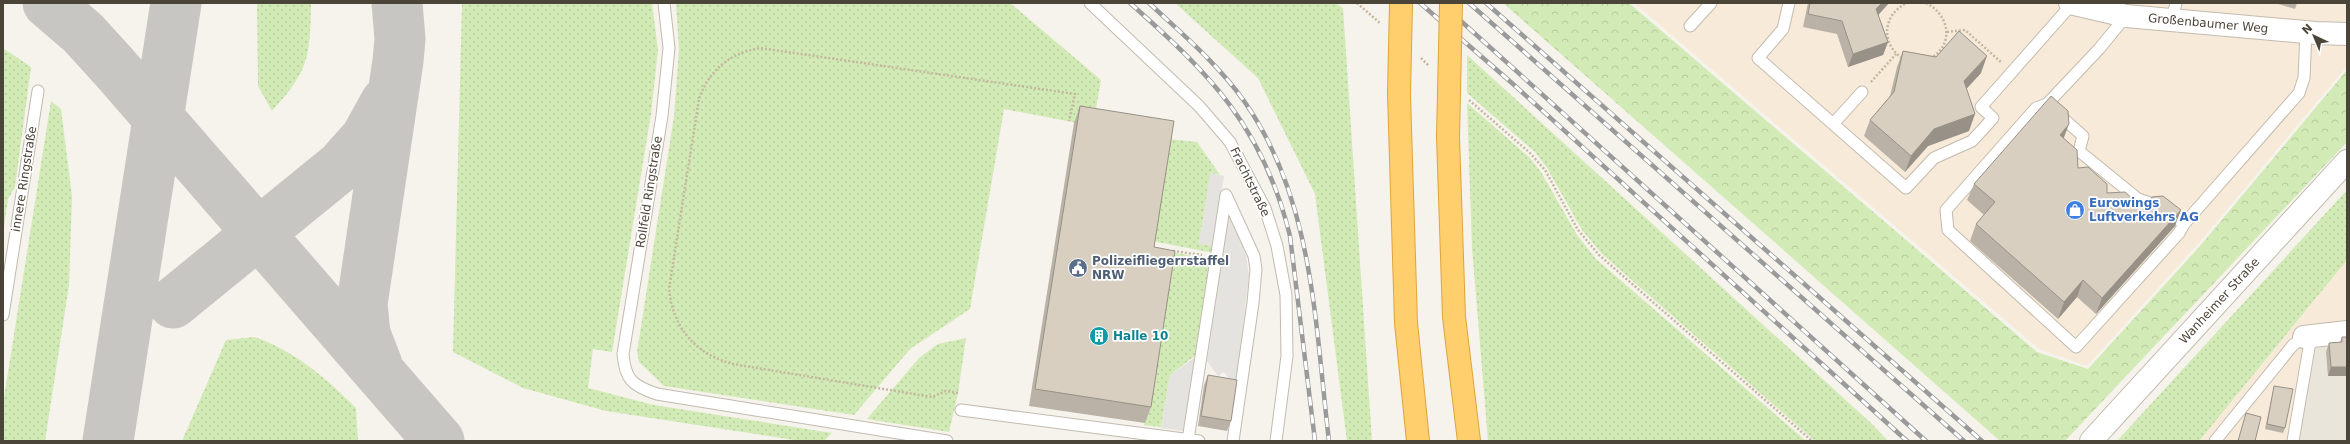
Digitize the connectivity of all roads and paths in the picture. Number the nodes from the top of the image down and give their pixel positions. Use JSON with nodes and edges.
{"nodes":[{"id":1,"x":664,"y":3,"type":"edge"},
{"id":2,"x":1090,"y":3,"type":"edge"},
{"id":3,"x":1357,"y":3,"type":"edge"},
{"id":4,"x":1401,"y":3,"type":"edge"},
{"id":5,"x":1450,"y":3,"type":"edge"},
{"id":6,"x":1711,"y":3,"type":"edge"},
{"id":7,"x":1789,"y":3,"type":"edge"},
{"id":8,"x":1907,"y":3,"type":"edge"},
{"id":9,"x":1927,"y":3,"type":"edge"},
{"id":10,"x":2071,"y":3,"type":"edge"},
{"id":11,"x":2174,"y":12,"type":"edge"},
{"id":12,"x":2126,"y":16,"type":"junction"},
{"id":13,"x":1690,"y":26,"type":"dead end"},
{"id":14,"x":1385,"y":28,"type":"dead end"},
{"id":15,"x":1947,"y":32,"type":"junction"},
{"id":16,"x":2306,"y":32,"type":"junction"},
{"id":17,"x":2347,"y":34,"type":"edge"},
{"id":18,"x":1415,"y":54,"type":"dead end"},
{"id":19,"x":1896,"y":54,"type":"junction"},
{"id":20,"x":1928,"y":59,"type":"edge"},
{"id":21,"x":1908,"y":60,"type":"edge"},
{"id":22,"x":1434,"y":69,"type":"dead end"},
{"id":23,"x":2012,"y":72,"type":"junction"},
{"id":24,"x":38,"y":91,"type":"dead end"},
{"id":25,"x":1862,"y":92,"type":"joint"},
{"id":26,"x":1464,"y":95,"type":"dead end"},
{"id":27,"x":2047,"y":104,"type":"junction"},
{"id":28,"x":1069,"y":121,"type":"dead end"},
{"id":29,"x":1833,"y":124,"type":"junction"},
{"id":30,"x":2347,"y":161,"type":"edge"},
{"id":31,"x":2184,"y":224,"type":"junction"},
{"id":32,"x":1165,"y":250,"type":"edge"},
{"id":33,"x":1217,"y":258,"type":"junction"},
{"id":34,"x":3,"y":315,"type":"edge"},
{"id":35,"x":2347,"y":332,"type":"edge"},
{"id":36,"x":2308,"y":337,"type":"junction"},
{"id":37,"x":958,"y":393,"type":"dead end"},
{"id":38,"x":961,"y":410,"type":"dead end"},
{"id":39,"x":1194,"y":440,"type":"edge"},
{"id":40,"x":947,"y":441,"type":"edge"},
{"id":41,"x":1233,"y":441,"type":"edge"},
{"id":42,"x":1276,"y":441,"type":"edge"},
{"id":43,"x":1418,"y":441,"type":"edge"},
{"id":44,"x":1469,"y":441,"type":"edge"},
{"id":45,"x":1812,"y":441,"type":"edge"},
{"id":46,"x":2091,"y":441,"type":"edge"},
{"id":47,"x":2215,"y":441,"type":"edge"},
{"id":48,"x":2293,"y":441,"type":"edge"}],
"edges":[{"from":1,"to":40,"type":"lane","name":"Rollfeld Ringstraße"},
{"from":2,"to":42,"type":"lane","name":"Frachtstraße"},
{"from":3,"to":14,"type":"path"},
{"from":4,"to":43,"type":"highway","bridge":true},
{"from":5,"to":44,"type":"highway","bridge":true},
{"from":6,"to":13,"type":"lane"},
{"from":7,"to":29,"type":"lane"},
{"from":8,"to":19,"type":"path"},
{"from":9,"to":15,"type":"path"},
{"from":10,"to":12,"type":"street","name":"Großenbaumer Weg"},
{"from":10,"to":23,"type":"lane"},
{"from":11,"to":12,"type":"street","name":"Großenbaumer Weg"},
{"from":11,"to":16,"type":"street","name":"Großenbaumer Weg"},
{"from":12,"to":27,"type":"lane"},
{"from":15,"to":20,"type":"path"},
{"from":15,"to":23,"type":"path"},
{"from":16,"to":17,"type":"street","name":"Großenbaumer Weg"},
{"from":16,"to":31,"type":"lane"},
{"from":18,"to":22,"type":"path"},
{"from":19,"to":21,"type":"path"},
{"from":19,"to":25,"type":"path"},
{"from":23,"to":29,"type":"lane"},
{"from":24,"to":34,"type":"lane","name":"innere Ringstraße"},
{"from":25,"to":29,"type":"lane"},
{"from":26,"to":45,"type":"path"},
{"from":27,"to":31,"type":"lane"},
{"from":27,"to":31,"type":"lane"},
{"from":28,"to":37,"type":"path"},
{"from":30,"to":46,"type":"street","name":"Wanheimer Straße"},
{"from":32,"to":33,"type":"path"},
{"from":33,"to":39,"type":"lane"},
{"from":33,"to":41,"type":"lane"},
{"from":35,"to":36,"type":"street"},
{"from":36,"to":47,"type":"lane"},
{"from":36,"to":48,"type":"lane"},
{"from":38,"to":39,"type":"lane"}]}
